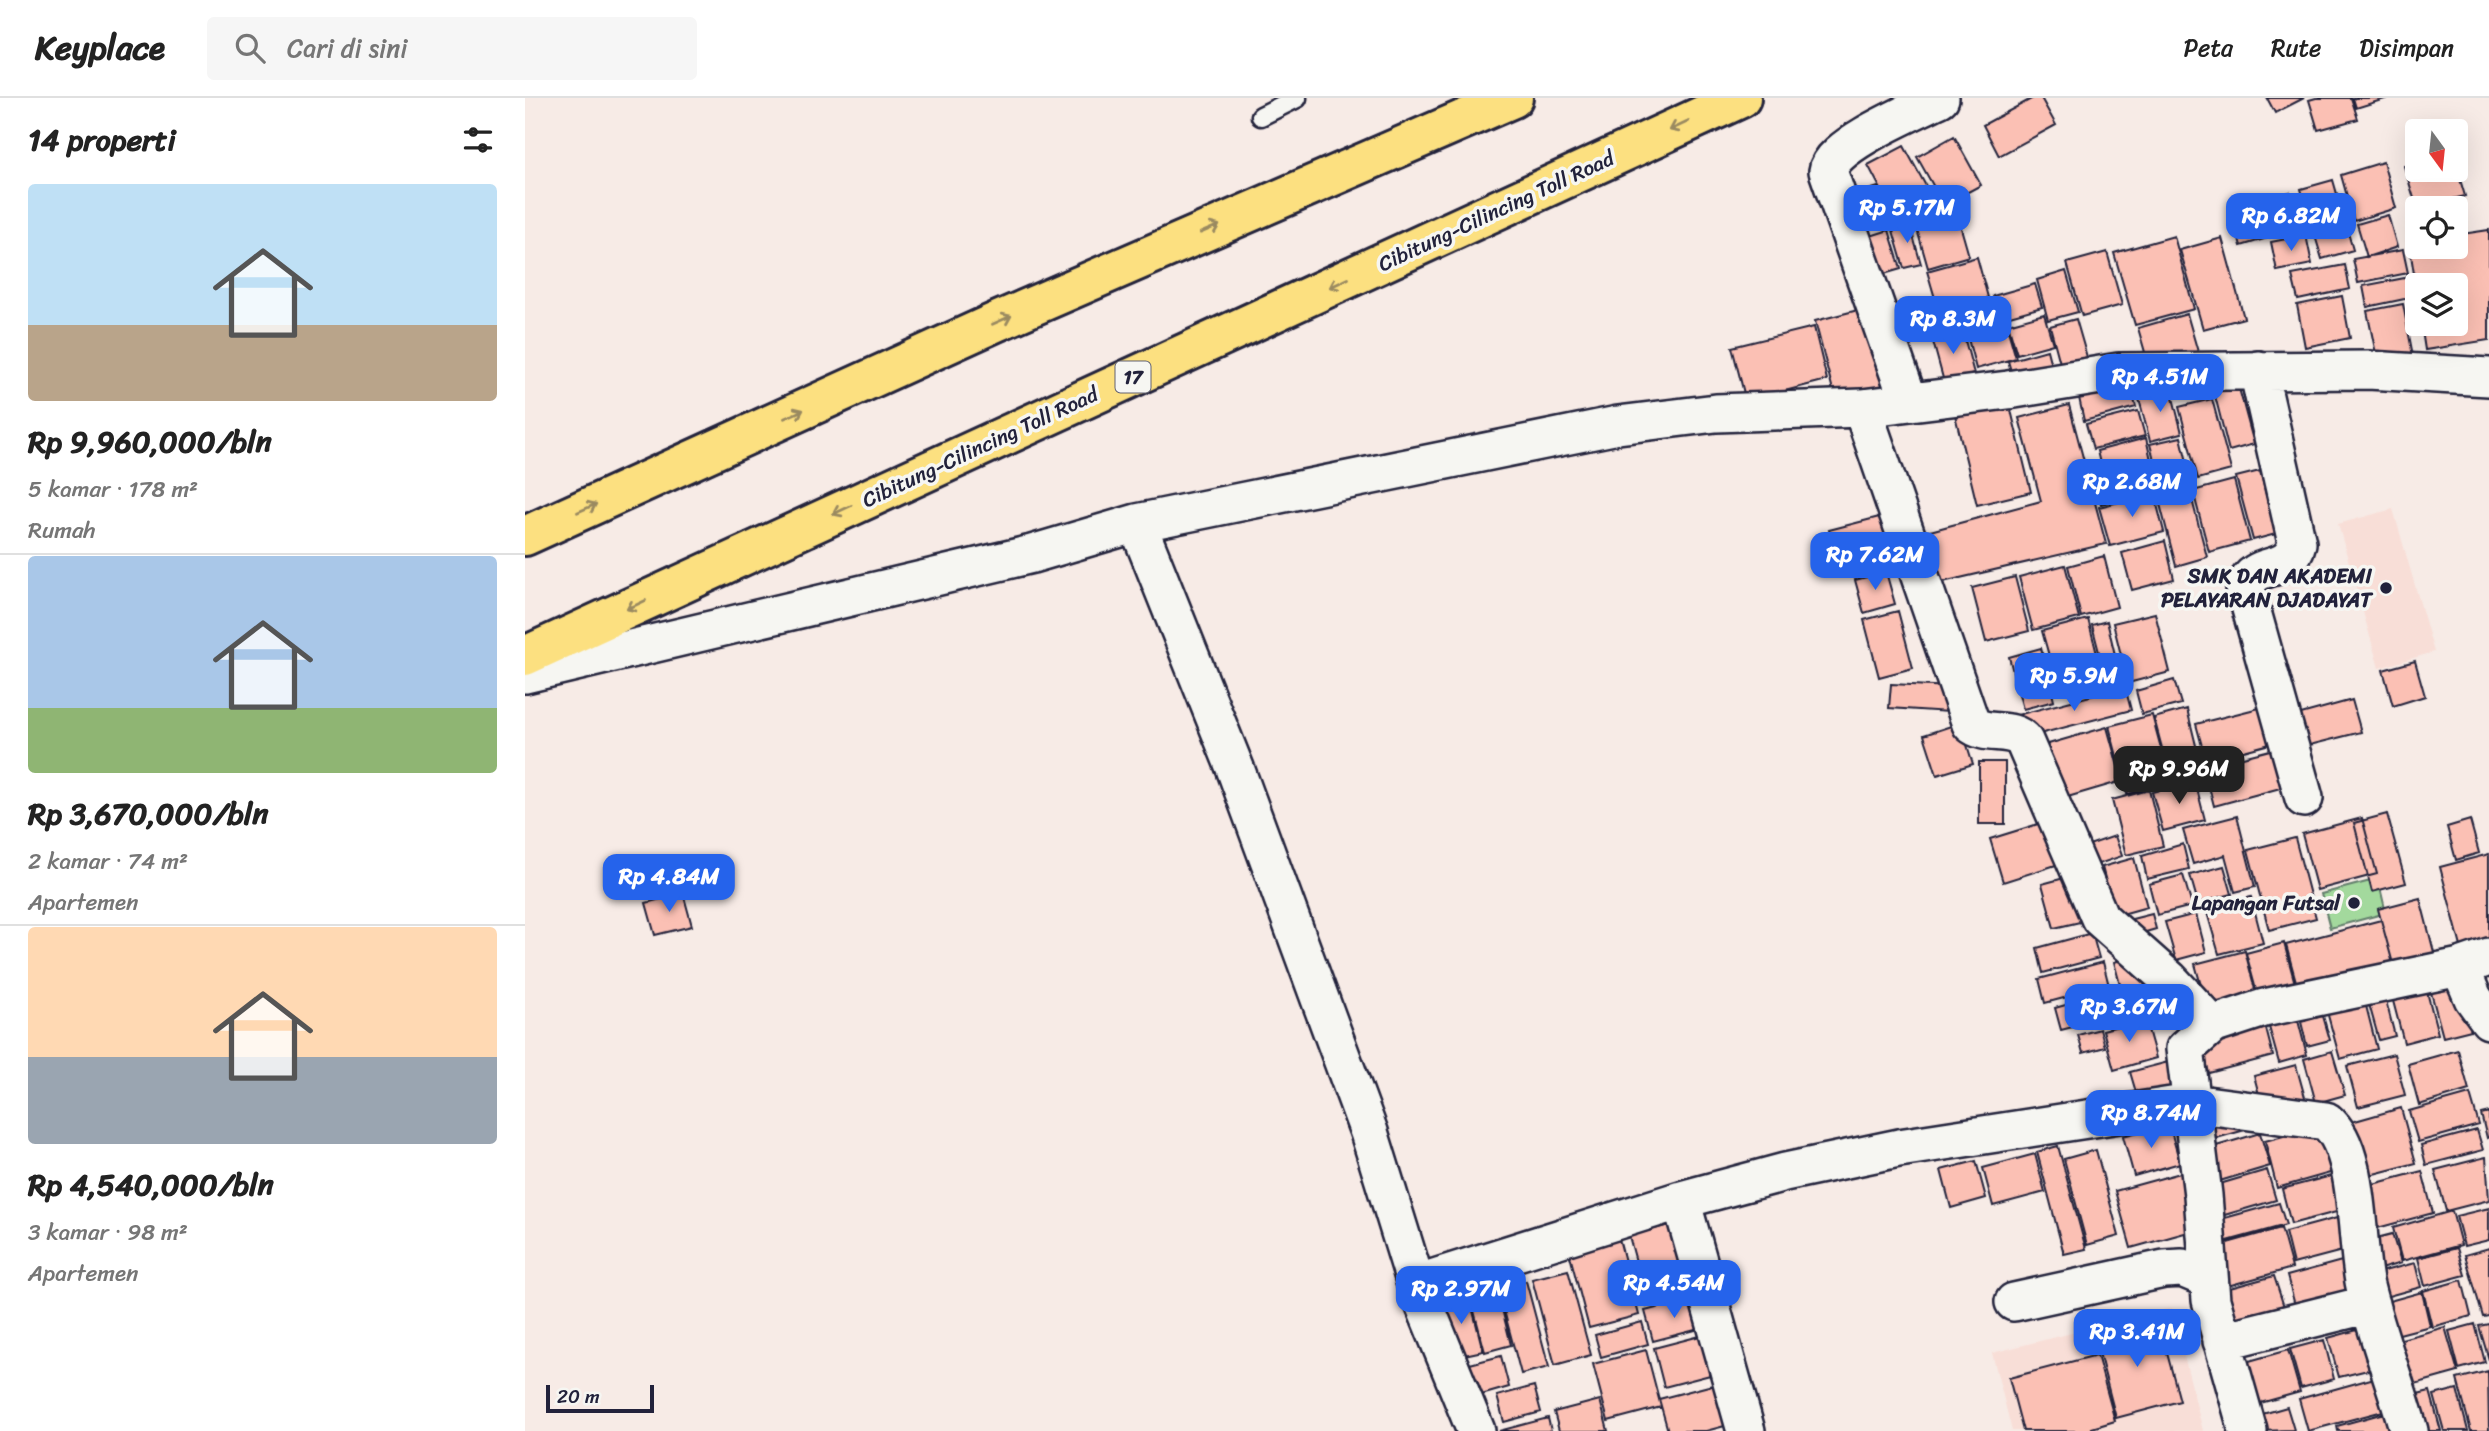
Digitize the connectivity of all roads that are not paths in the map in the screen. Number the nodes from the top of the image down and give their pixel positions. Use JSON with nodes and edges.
{"nodes":[{"id":1,"x":1297,"y":98,"type":"edge"},
{"id":2,"x":1513,"y":98,"type":"edge"},
{"id":3,"x":1741,"y":98,"type":"edge"},
{"id":4,"x":1920,"y":102,"type":"edge"},
{"id":5,"x":1261,"y":116,"type":"dead end"},
{"id":6,"x":2258,"y":370,"type":"junction"},
{"id":7,"x":2489,"y":377,"type":"edge"},
{"id":8,"x":1909,"y":402,"type":"junction"},
{"id":9,"x":1862,"y":408,"type":"junction"},
{"id":10,"x":1137,"y":523,"type":"junction"},
{"id":11,"x":525,"y":536,"type":"edge"},
{"id":12,"x":525,"y":656,"type":"edge"},
{"id":13,"x":525,"y":674,"type":"edge"},
{"id":14,"x":2304,"y":798,"type":"dead end"},
{"id":15,"x":2475,"y":962,"type":"edge"},
{"id":16,"x":2489,"y":1020,"type":"edge"},
{"id":17,"x":2212,"y":1025,"type":"junction"},
{"id":18,"x":2191,"y":1103,"type":"junction"},
{"id":19,"x":1681,"y":1200,"type":"junction"},
{"id":20,"x":2208,"y":1279,"type":"junction"},
{"id":21,"x":1416,"y":1284,"type":"junction"},
{"id":22,"x":2014,"y":1302,"type":"dead end"},
{"id":23,"x":2370,"y":1304,"type":"junction"},
{"id":24,"x":2222,"y":1341,"type":"junction"},
{"id":25,"x":1476,"y":1431,"type":"edge"},
{"id":26,"x":1746,"y":1431,"type":"edge"},
{"id":27,"x":2248,"y":1431,"type":"edge"},
{"id":28,"x":2409,"y":1431,"type":"edge"}],
"edges":[{"from":1,"to":5,"type":"lane"},
{"from":11,"to":2,"type":"highway","one_way":true},
{"from":3,"to":12,"type":"highway","name":"Cibitung-Cilincing Toll Road","number":"17","one_way":true},
{"from":4,"to":8,"type":"street"},
{"from":6,"to":7,"type":"street"},
{"from":6,"to":8,"type":"street"},
{"from":6,"to":14,"type":"street"},
{"from":8,"to":9,"type":"street"},
{"from":9,"to":10,"type":"street"},
{"from":9,"to":17,"type":"street"},
{"from":10,"to":13,"type":"street"},
{"from":10,"to":21,"type":"street"},
{"from":15,"to":16,"type":"street"},
{"from":15,"to":17,"type":"street"},
{"from":17,"to":18,"type":"street"},
{"from":18,"to":19,"type":"street"},
{"from":18,"to":20,"type":"street"},
{"from":18,"to":23,"type":"street"},
{"from":19,"to":21,"type":"street"},
{"from":19,"to":26,"type":"street"},
{"from":20,"to":22,"type":"street"},
{"from":20,"to":24,"type":"street"},
{"from":21,"to":25,"type":"street"},
{"from":23,"to":24,"type":"street"},
{"from":23,"to":28,"type":"street"},
{"from":24,"to":27,"type":"street"}]}
